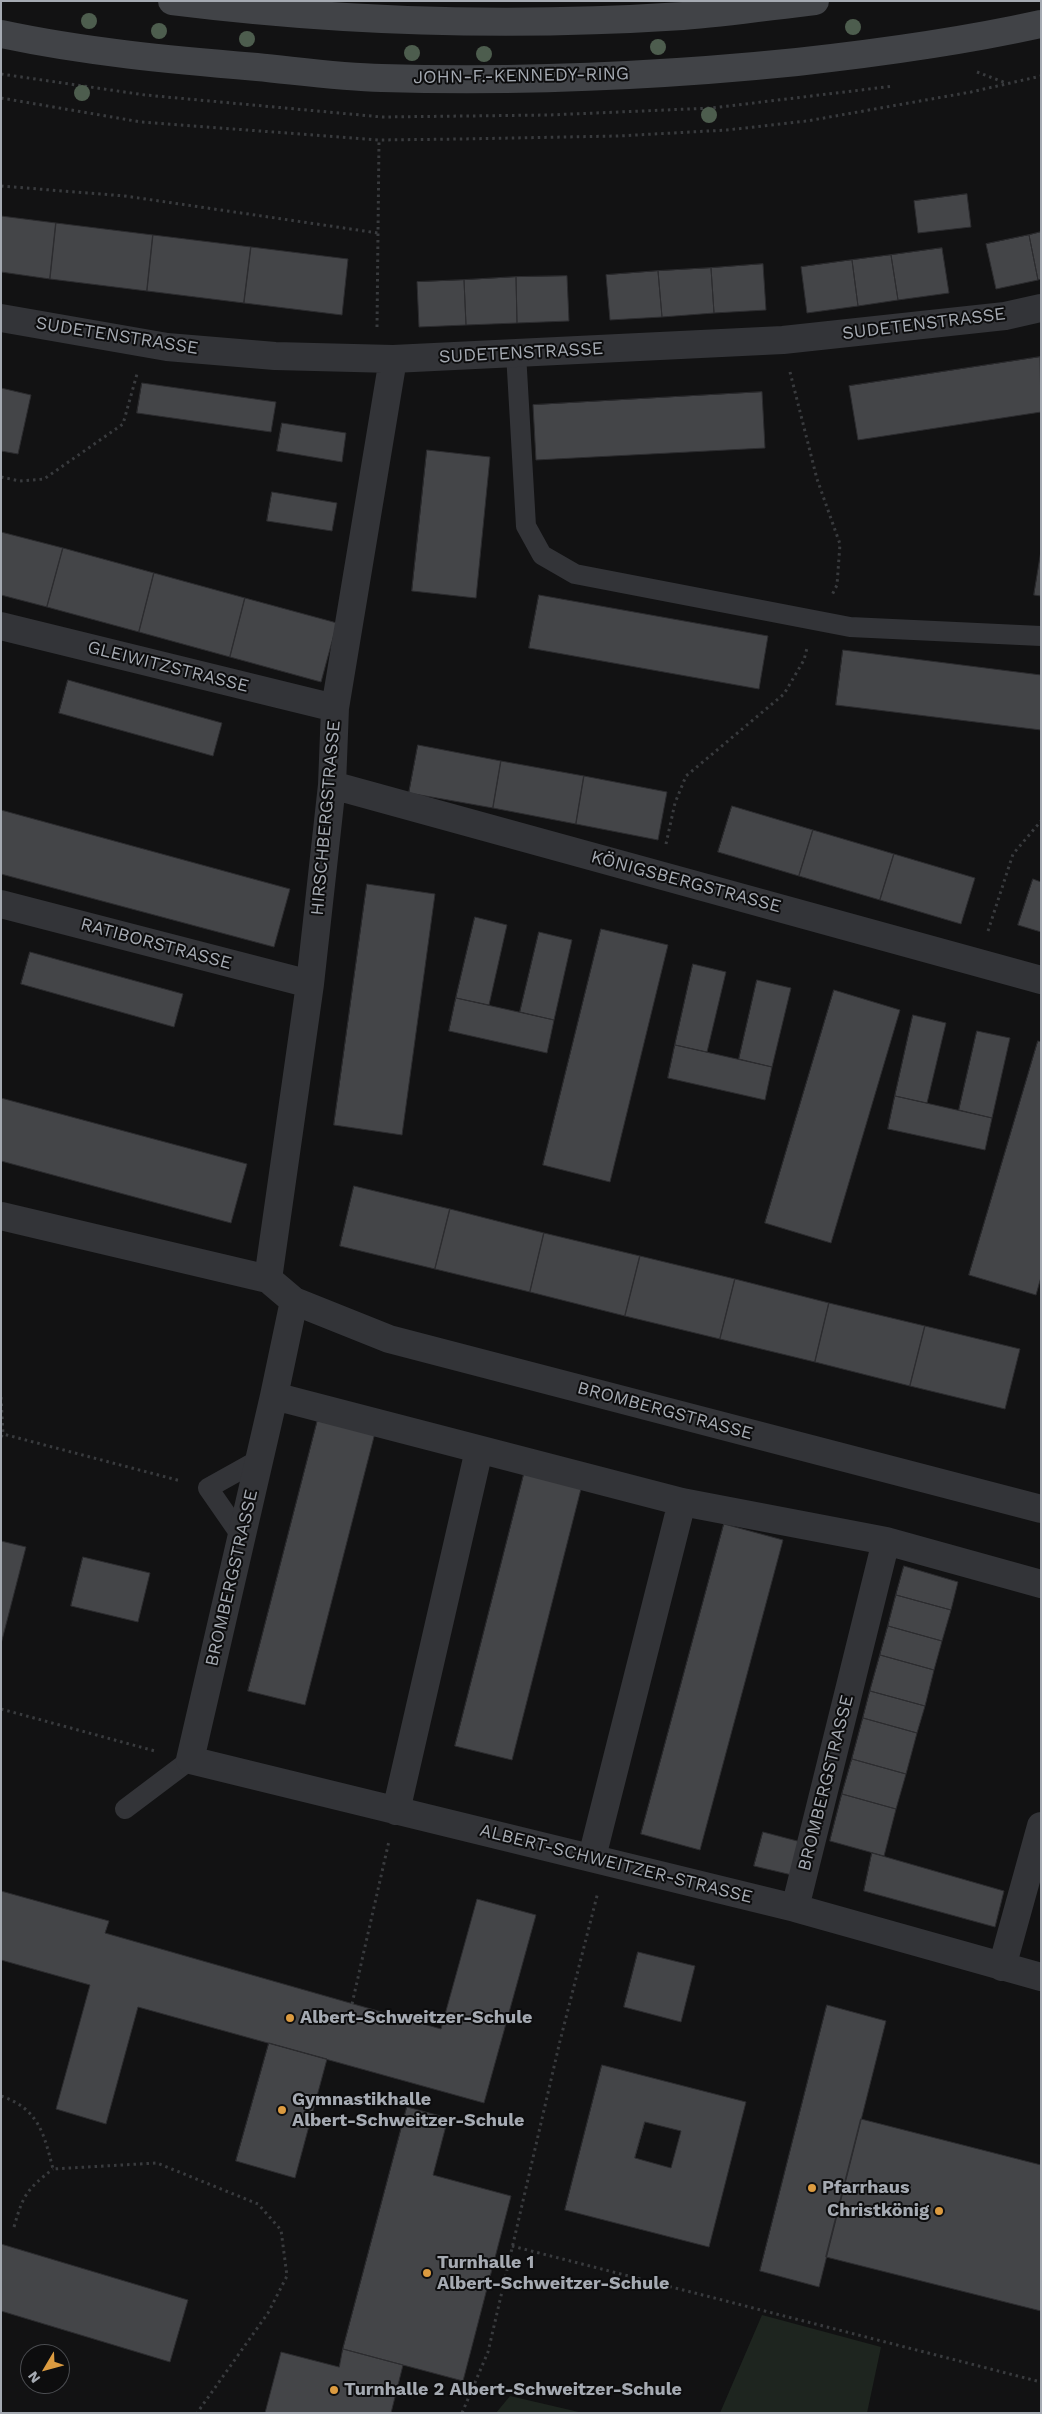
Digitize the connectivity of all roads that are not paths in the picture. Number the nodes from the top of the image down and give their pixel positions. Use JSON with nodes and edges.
{"nodes":[{"id":1,"x":172,"y":1,"type":"edge"},
{"id":2,"x":814,"y":1,"type":"edge"},
{"id":3,"x":1041,"y":24,"type":"edge"},
{"id":4,"x":1,"y":34,"type":"edge"},
{"id":5,"x":1041,"y":308,"type":"edge"},
{"id":6,"x":1,"y":318,"type":"edge"},
{"id":7,"x":516,"y":353,"type":"junction"},
{"id":8,"x":385,"y":359,"type":"junction"},
{"id":9,"x":1,"y":626,"type":"edge"},
{"id":10,"x":1041,"y":636,"type":"edge"},
{"id":11,"x":335,"y":708,"type":"junction"},
{"id":12,"x":332,"y":786,"type":"junction"},
{"id":13,"x":1,"y":904,"type":"edge"},
{"id":14,"x":1041,"y":980,"type":"edge"},
{"id":15,"x":310,"y":984,"type":"junction"},
{"id":16,"x":1,"y":1216,"type":"edge"},
{"id":17,"x":268,"y":1279,"type":"junction"},
{"id":18,"x":294,"y":1301,"type":"junction"},
{"id":19,"x":274,"y":1396,"type":"junction"},
{"id":20,"x":479,"y":1450,"type":"junction"},
{"id":21,"x":260,"y":1459,"type":"junction"},
{"id":22,"x":682,"y":1502,"type":"junction"},
{"id":23,"x":1041,"y":1509,"type":"edge"},
{"id":24,"x":242,"y":1537,"type":"junction"},
{"id":25,"x":886,"y":1541,"type":"junction"},
{"id":26,"x":1041,"y":1584,"type":"edge"},
{"id":27,"x":190,"y":1760,"type":"junction"},
{"id":28,"x":125,"y":1809,"type":"dead end"},
{"id":29,"x":396,"y":1811,"type":"junction"},
{"id":30,"x":1041,"y":1826,"type":"edge"},
{"id":31,"x":599,"y":1859,"type":"junction"},
{"id":32,"x":795,"y":1908,"type":"junction"},
{"id":33,"x":1002,"y":1967,"type":"junction"},
{"id":34,"x":1041,"y":1977,"type":"edge"}],
"edges":[{"from":1,"to":2,"type":"main road"},
{"from":3,"to":4,"type":"main road","name":"JOHN-F.-KENNEDY-RING"},
{"from":5,"to":7,"type":"street","name":"SUDETENSTRASSE"},
{"from":6,"to":8,"type":"street","name":"SUDETENSTRASSE"},
{"from":7,"to":8,"type":"street","name":"SUDETENSTRASSE"},
{"from":7,"to":10,"type":"lane"},
{"from":8,"to":11,"type":"street","name":"HIRSCHBERGSTRASSE"},
{"from":9,"to":11,"type":"street","name":"GLEIWITZSTRASSE"},
{"from":11,"to":12,"type":"street","name":"HIRSCHBERGSTRASSE"},
{"from":12,"to":14,"type":"street","name":"KÖNIGSBERGSTRASSE"},
{"from":12,"to":15,"type":"street","name":"HIRSCHBERGSTRASSE"},
{"from":13,"to":15,"type":"street","name":"RATIBORSTRASSE"},
{"from":15,"to":17,"type":"street","name":"HIRSCHBERGSTRASSE"},
{"from":16,"to":17,"type":"street","name":"BROMBERGSTRASSE"},
{"from":17,"to":18,"type":"street","name":"BROMBERGSTRASSE"},
{"from":18,"to":19,"type":"street","name":"BROMBERGSTRASSE"},
{"from":18,"to":23,"type":"street","name":"BROMBERGSTRASSE"},
{"from":19,"to":20,"type":"street"},
{"from":19,"to":21,"type":"street","name":"BROMBERGSTRASSE"},
{"from":20,"to":22,"type":"street"},
{"from":20,"to":29,"type":"street"},
{"from":21,"to":24,"type":"street","name":"BROMBERGSTRASSE"},
{"from":21,"to":24,"type":"lane"},
{"from":22,"to":25,"type":"street"},
{"from":22,"to":31,"type":"street"},
{"from":24,"to":27,"type":"street","name":"BROMBERGSTRASSE"},
{"from":25,"to":26,"type":"street"},
{"from":25,"to":32,"type":"street","name":"BROMBERGSTRASSE"},
{"from":27,"to":28,"type":"lane"},
{"from":27,"to":29,"type":"street","name":"ALBERT-SCHWEITZER-STRASSE"},
{"from":29,"to":31,"type":"street","name":"ALBERT-SCHWEITZER-STRASSE"},
{"from":30,"to":33,"type":"street"},
{"from":31,"to":32,"type":"street","name":"ALBERT-SCHWEITZER-STRASSE"},
{"from":32,"to":33,"type":"street","name":"ALBERT-SCHWEITZER-STRASSE"},
{"from":33,"to":34,"type":"street","name":"ALBERT-SCHWEITZER-STRASSE"}]}
